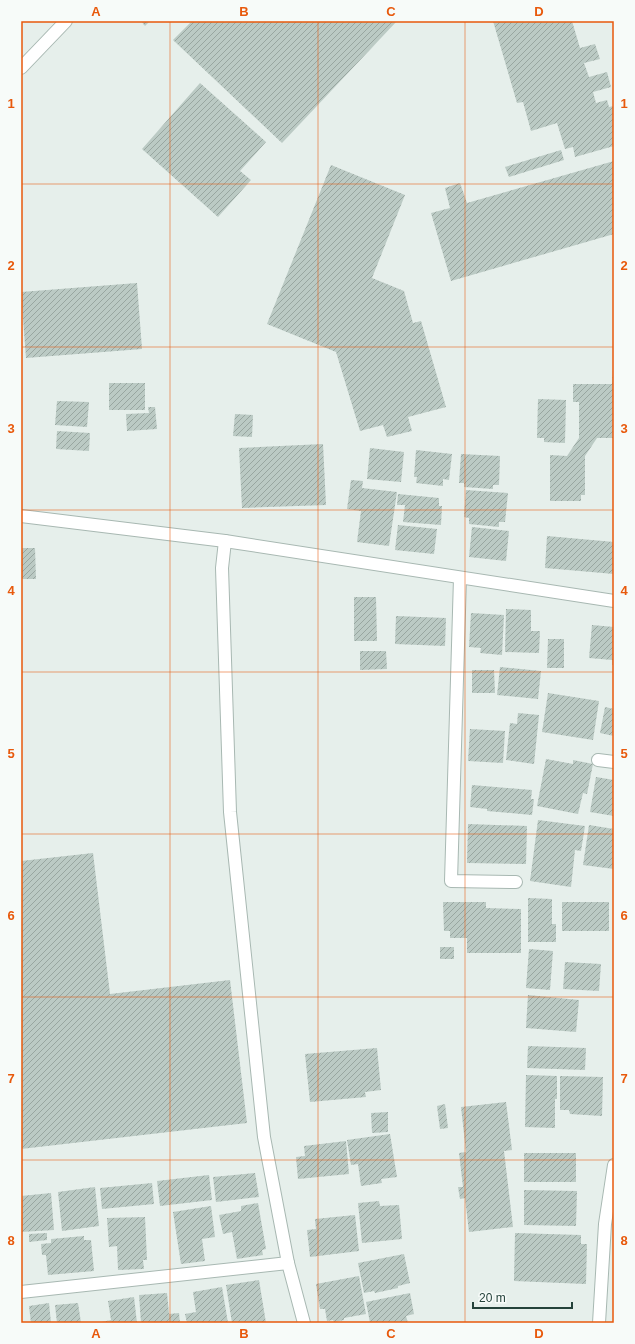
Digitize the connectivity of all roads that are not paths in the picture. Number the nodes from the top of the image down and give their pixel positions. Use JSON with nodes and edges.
{"nodes":[{"id":1,"x":66,"y":21,"type":"edge"},
{"id":2,"x":21,"y":68,"type":"edge"},
{"id":3,"x":21,"y":516,"type":"edge"},
{"id":4,"x":225,"y":541,"type":"junction"},
{"id":5,"x":460,"y":578,"type":"junction"},
{"id":6,"x":614,"y":601,"type":"edge"},
{"id":7,"x":598,"y":760,"type":"dead end"},
{"id":8,"x":614,"y":762,"type":"edge"},
{"id":9,"x":516,"y":882,"type":"dead end"},
{"id":10,"x":614,"y":1165,"type":"edge"},
{"id":11,"x":610,"y":1224,"type":"edge"},
{"id":12,"x":288,"y":1263,"type":"junction"},
{"id":13,"x":21,"y":1292,"type":"edge"},
{"id":14,"x":304,"y":1323,"type":"edge"},
{"id":15,"x":599,"y":1323,"type":"edge"}],
"edges":[{"from":1,"to":2,"type":"street"},
{"from":3,"to":4,"type":"street"},
{"from":4,"to":5,"type":"street"},
{"from":4,"to":12,"type":"street"},
{"from":5,"to":6,"type":"street"},
{"from":5,"to":9,"type":"street"},
{"from":7,"to":8,"type":"street"},
{"from":10,"to":11,"type":"street"},
{"from":11,"to":15,"type":"street"},
{"from":12,"to":13,"type":"street"},
{"from":12,"to":14,"type":"street"}]}
